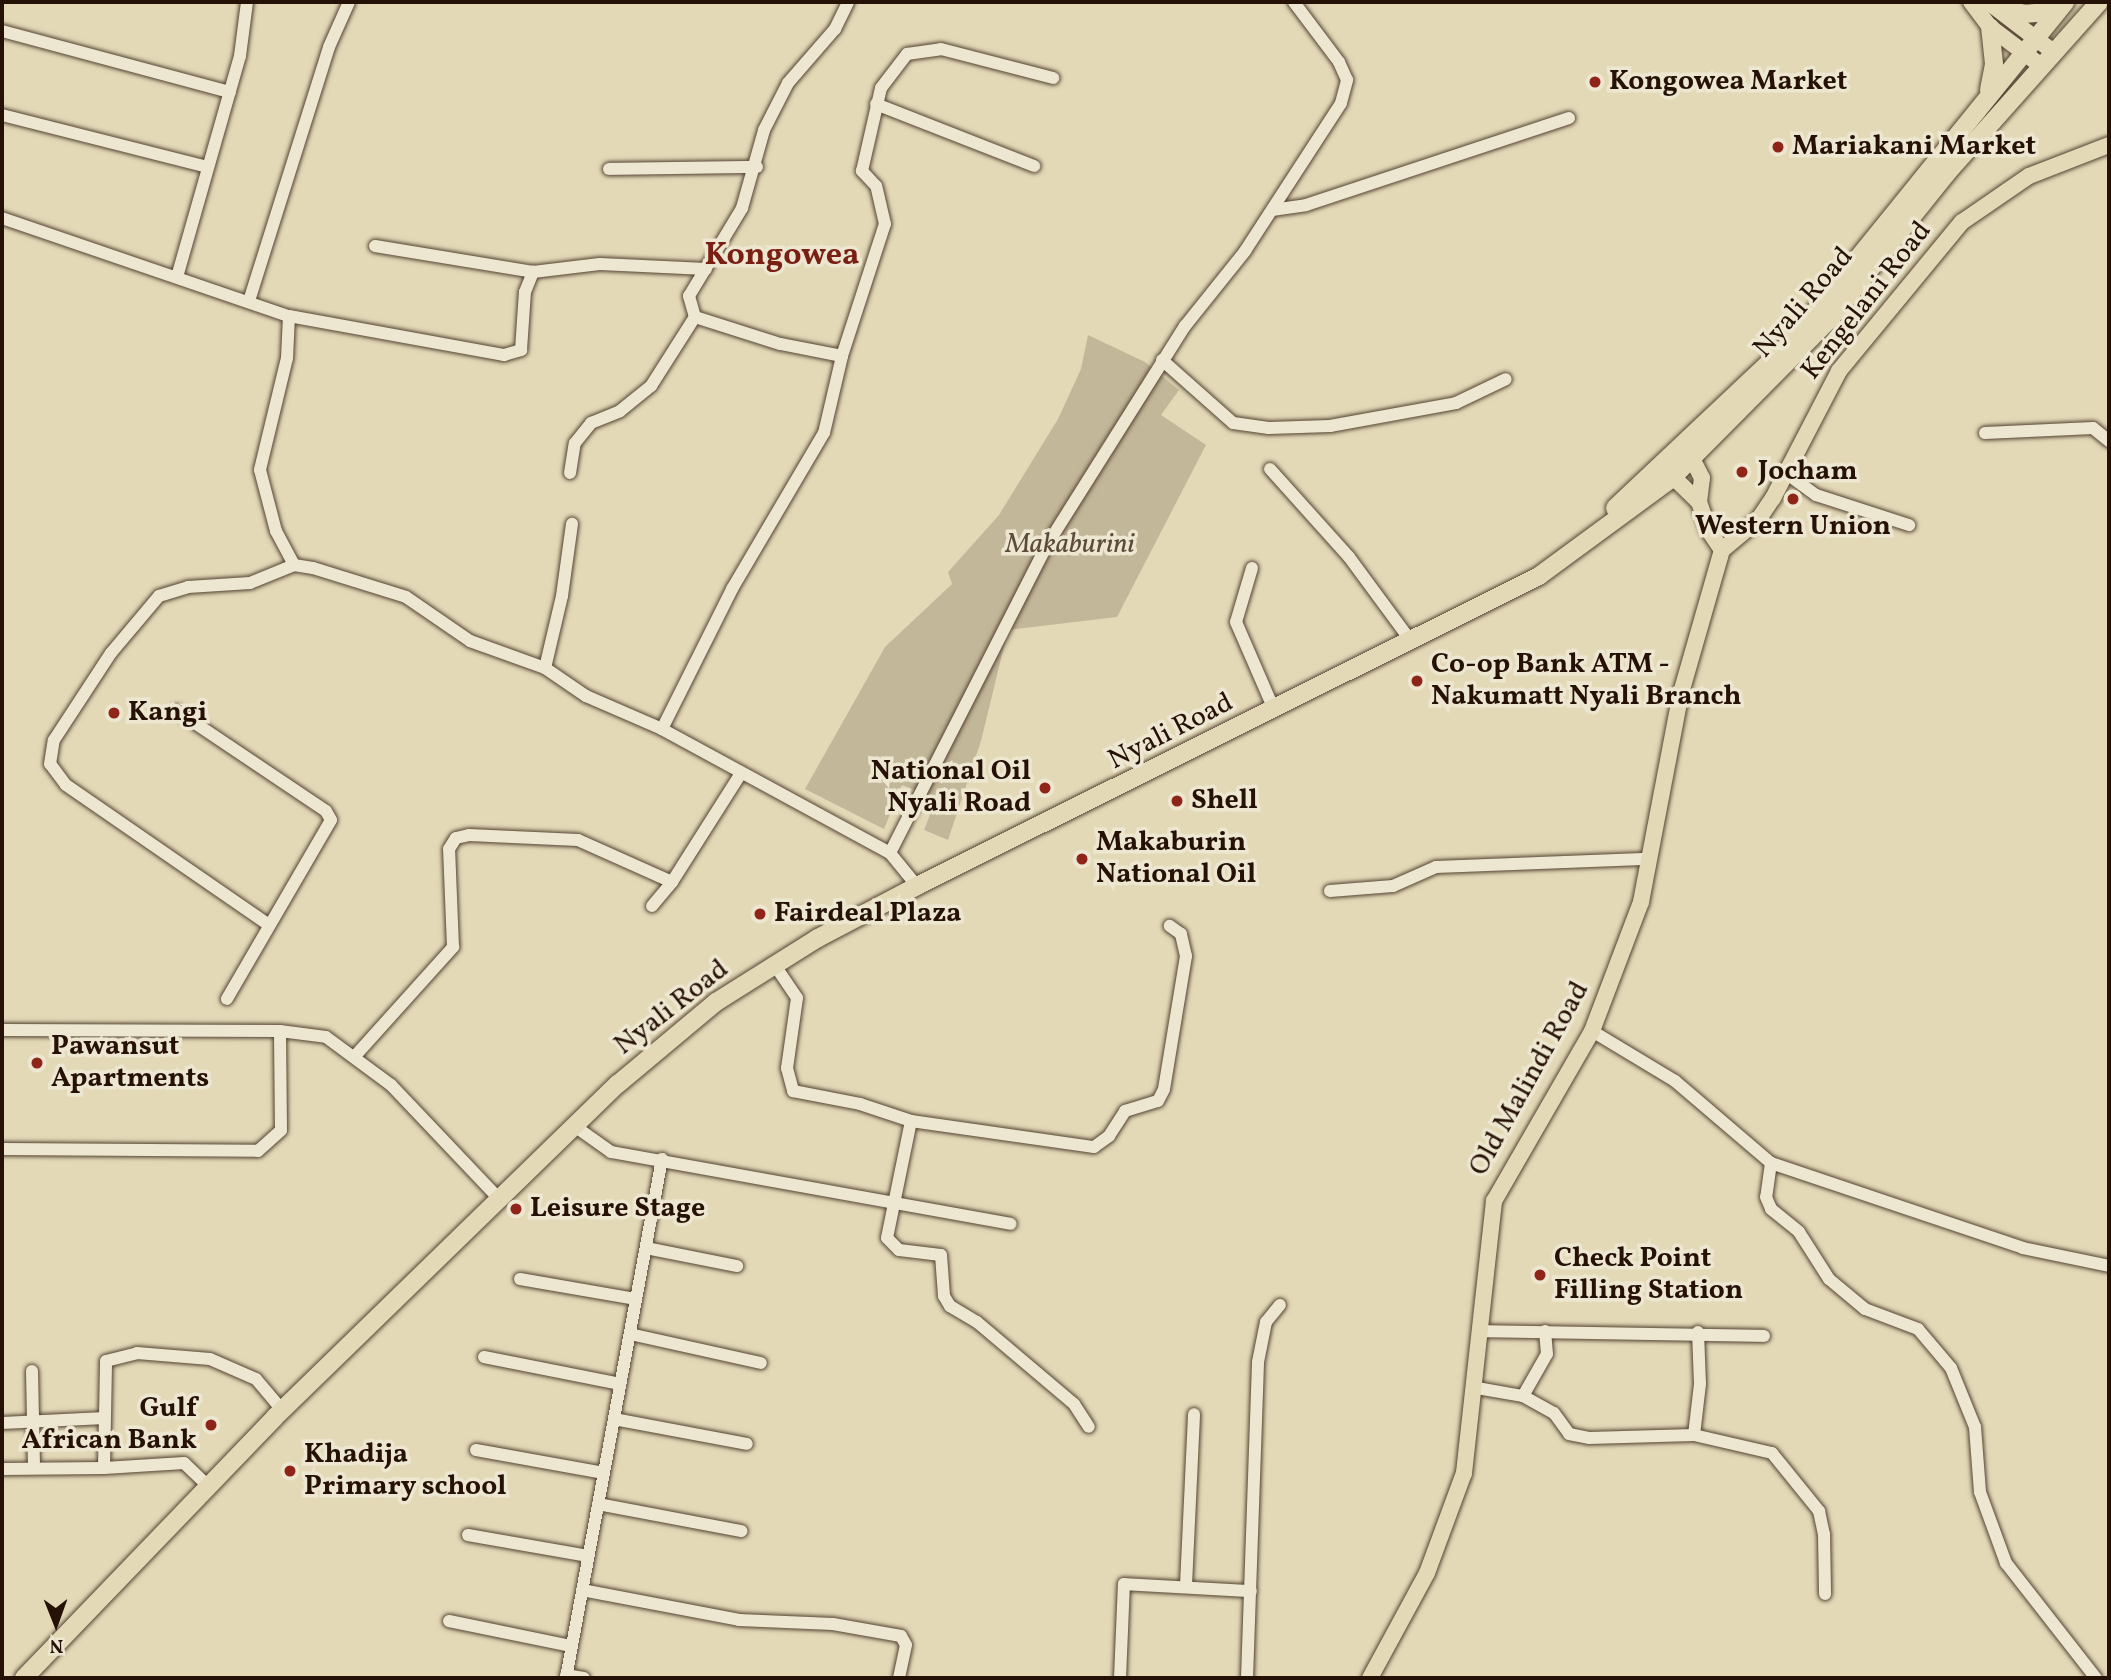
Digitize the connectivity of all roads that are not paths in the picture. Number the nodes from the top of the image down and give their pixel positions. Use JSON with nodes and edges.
{"nodes":[{"id":1,"x":247,"y":2,"type":"edge"},
{"id":2,"x":349,"y":2,"type":"edge"},
{"id":3,"x":848,"y":2,"type":"edge"},
{"id":4,"x":1294,"y":2,"type":"edge"},
{"id":5,"x":1971,"y":2,"type":"edge"},
{"id":6,"x":2099,"y":2,"type":"edge"},
{"id":7,"x":1993,"y":5,"type":"edge"},
{"id":8,"x":2061,"y":6,"type":"edge"},
{"id":9,"x":1990,"y":27,"type":"junction"},
{"id":10,"x":2,"y":32,"type":"edge"},
{"id":11,"x":2029,"y":44,"type":"junction"},
{"id":12,"x":2045,"y":58,"type":"junction"},
{"id":13,"x":1053,"y":78,"type":"dead end"},
{"id":14,"x":230,"y":92,"type":"junction"},
{"id":15,"x":1988,"y":93,"type":"junction"},
{"id":16,"x":876,"y":104,"type":"junction"},
{"id":17,"x":2,"y":115,"type":"edge"},
{"id":18,"x":1569,"y":118,"type":"dead end"},
{"id":19,"x":2109,"y":145,"type":"edge"},
{"id":20,"x":1034,"y":166,"type":"dead end"},
{"id":21,"x":208,"y":167,"type":"junction"},
{"id":22,"x":757,"y":167,"type":"junction"},
{"id":23,"x":609,"y":169,"type":"dead end"},
{"id":24,"x":1272,"y":209,"type":"junction"},
{"id":25,"x":2,"y":218,"type":"edge"},
{"id":26,"x":375,"y":246,"type":"dead end"},
{"id":27,"x":706,"y":269,"type":"junction"},
{"id":28,"x":533,"y":272,"type":"junction"},
{"id":29,"x":177,"y":277,"type":"junction"},
{"id":30,"x":250,"y":301,"type":"junction"},
{"id":31,"x":289,"y":316,"type":"junction"},
{"id":32,"x":695,"y":317,"type":"junction"},
{"id":33,"x":842,"y":356,"type":"junction"},
{"id":34,"x":1162,"y":360,"type":"junction"},
{"id":35,"x":1506,"y":379,"type":"dead end"},
{"id":36,"x":1984,"y":433,"type":"dead end"},
{"id":37,"x":2109,"y":441,"type":"edge"},
{"id":38,"x":1690,"y":452,"type":"junction"},
{"id":39,"x":1270,"y":469,"type":"dead end"},
{"id":40,"x":570,"y":473,"type":"dead end"},
{"id":41,"x":1667,"y":473,"type":"junction"},
{"id":42,"x":1787,"y":474,"type":"junction"},
{"id":43,"x":1699,"y":502,"type":"junction"},
{"id":44,"x":572,"y":524,"type":"dead end"},
{"id":45,"x":1909,"y":525,"type":"dead end"},
{"id":46,"x":1722,"y":550,"type":"junction"},
{"id":47,"x":294,"y":565,"type":"junction"},
{"id":48,"x":1252,"y":568,"type":"dead end"},
{"id":49,"x":1411,"y":641,"type":"junction"},
{"id":50,"x":545,"y":668,"type":"junction"},
{"id":51,"x":1273,"y":707,"type":"junction"},
{"id":52,"x":177,"y":711,"type":"dead end"},
{"id":53,"x":662,"y":729,"type":"junction"},
{"id":54,"x":740,"y":775,"type":"junction"},
{"id":55,"x":890,"y":853,"type":"junction"},
{"id":56,"x":1649,"y":859,"type":"junction"},
{"id":57,"x":672,"y":882,"type":"junction"},
{"id":58,"x":917,"y":886,"type":"junction"},
{"id":59,"x":1330,"y":891,"type":"dead end"},
{"id":60,"x":652,"y":906,"type":"dead end"},
{"id":61,"x":269,"y":925,"type":"junction"},
{"id":62,"x":1170,"y":926,"type":"dead end"},
{"id":63,"x":774,"y":964,"type":"junction"},
{"id":64,"x":227,"y":999,"type":"dead end"},
{"id":65,"x":2,"y":1030,"type":"edge"},
{"id":66,"x":280,"y":1031,"type":"junction"},
{"id":67,"x":1592,"y":1031,"type":"junction"},
{"id":68,"x":355,"y":1056,"type":"junction"},
{"id":69,"x":911,"y":1121,"type":"junction"},
{"id":70,"x":576,"y":1127,"type":"junction"},
{"id":71,"x":2,"y":1149,"type":"edge"},
{"id":72,"x":662,"y":1159,"type":"junction"},
{"id":73,"x":1771,"y":1163,"type":"junction"},
{"id":74,"x":502,"y":1200,"type":"junction"},
{"id":75,"x":892,"y":1202,"type":"junction"},
{"id":76,"x":1011,"y":1224,"type":"dead end"},
{"id":77,"x":646,"y":1248,"type":"junction"},
{"id":78,"x":737,"y":1266,"type":"dead end"},
{"id":79,"x":2109,"y":1266,"type":"edge"},
{"id":80,"x":520,"y":1279,"type":"dead end"},
{"id":81,"x":636,"y":1299,"type":"junction"},
{"id":82,"x":1280,"y":1305,"type":"dead end"},
{"id":83,"x":1479,"y":1331,"type":"junction"},
{"id":84,"x":1545,"y":1331,"type":"junction"},
{"id":85,"x":1698,"y":1332,"type":"junction"},
{"id":86,"x":630,"y":1334,"type":"junction"},
{"id":87,"x":1764,"y":1336,"type":"dead end"},
{"id":88,"x":484,"y":1357,"type":"dead end"},
{"id":89,"x":761,"y":1363,"type":"dead end"},
{"id":90,"x":32,"y":1371,"type":"dead end"},
{"id":91,"x":620,"y":1384,"type":"junction"},
{"id":92,"x":1477,"y":1388,"type":"junction"},
{"id":93,"x":1522,"y":1396,"type":"junction"},
{"id":94,"x":283,"y":1411,"type":"junction"},
{"id":95,"x":1194,"y":1414,"type":"dead end"},
{"id":96,"x":105,"y":1418,"type":"junction"},
{"id":97,"x":614,"y":1419,"type":"junction"},
{"id":98,"x":34,"y":1421,"type":"junction"},
{"id":99,"x":2,"y":1423,"type":"edge"},
{"id":100,"x":1089,"y":1427,"type":"dead end"},
{"id":101,"x":1694,"y":1435,"type":"junction"},
{"id":102,"x":747,"y":1444,"type":"dead end"},
{"id":103,"x":476,"y":1450,"type":"dead end"},
{"id":104,"x":34,"y":1468,"type":"junction"},
{"id":105,"x":104,"y":1468,"type":"junction"},
{"id":106,"x":2,"y":1469,"type":"edge"},
{"id":107,"x":604,"y":1473,"type":"junction"},
{"id":108,"x":208,"y":1486,"type":"junction"},
{"id":109,"x":598,"y":1504,"type":"junction"},
{"id":110,"x":741,"y":1531,"type":"dead end"},
{"id":111,"x":468,"y":1535,"type":"dead end"},
{"id":112,"x":588,"y":1556,"type":"junction"},
{"id":113,"x":1186,"y":1585,"type":"junction"},
{"id":114,"x":582,"y":1590,"type":"junction"},
{"id":115,"x":1251,"y":1591,"type":"junction"},
{"id":116,"x":1825,"y":1594,"type":"dead end"},
{"id":117,"x":449,"y":1621,"type":"dead end"},
{"id":118,"x":570,"y":1646,"type":"junction"},
{"id":119,"x":566,"y":1677,"type":"edge"},
{"id":120,"x":24,"y":1678,"type":"edge"},
{"id":121,"x":584,"y":1678,"type":"edge"},
{"id":122,"x":899,"y":1678,"type":"edge"},
{"id":123,"x":1120,"y":1678,"type":"edge"},
{"id":124,"x":1247,"y":1678,"type":"edge"},
{"id":125,"x":1370,"y":1678,"type":"edge"},
{"id":126,"x":2096,"y":1678,"type":"edge"}],
"edges":[{"from":1,"to":14,"type":"street"},
{"from":2,"to":30,"type":"street"},
{"from":3,"to":22,"type":"street"},
{"from":4,"to":24,"type":"street"},
{"from":5,"to":9,"type":"main road"},
{"from":6,"to":12,"type":"highway","name":"Nyali Road"},
{"from":7,"to":8,"type":"highway"},
{"from":7,"to":11,"type":"main road"},
{"from":8,"to":11,"type":"highway","name":"Nyali Road"},
{"from":9,"to":11,"type":"main road"},
{"from":9,"to":15,"type":"highway"},
{"from":10,"to":14,"type":"street"},
{"from":11,"to":12,"type":"main road"},
{"from":11,"to":15,"type":"highway","name":"Nyali Road"},
{"from":12,"to":38,"type":"highway","name":"Nyali Road"},
{"from":13,"to":16,"type":"street"},
{"from":14,"to":21,"type":"street"},
{"from":15,"to":38,"type":"highway","name":"Nyali Road"},
{"from":16,"to":20,"type":"street"},
{"from":16,"to":33,"type":"street"},
{"from":17,"to":21,"type":"street"},
{"from":18,"to":24,"type":"street"},
{"from":19,"to":42,"type":"main road","name":"Kengelani Road"},
{"from":21,"to":29,"type":"street"},
{"from":22,"to":23,"type":"street"},
{"from":22,"to":27,"type":"street"},
{"from":24,"to":34,"type":"street"},
{"from":25,"to":29,"type":"street"},
{"from":26,"to":28,"type":"street"},
{"from":27,"to":28,"type":"street"},
{"from":27,"to":32,"type":"street"},
{"from":28,"to":31,"type":"street"},
{"from":29,"to":30,"type":"street"},
{"from":30,"to":31,"type":"street"},
{"from":31,"to":47,"type":"street"},
{"from":32,"to":33,"type":"street"},
{"from":32,"to":40,"type":"street"},
{"from":33,"to":53,"type":"street"},
{"from":34,"to":35,"type":"street"},
{"from":34,"to":55,"type":"street"},
{"from":36,"to":37,"type":"street"},
{"from":38,"to":41,"type":"highway","name":"Nyali Road"},
{"from":38,"to":43,"type":"main road"},
{"from":39,"to":49,"type":"street"},
{"from":41,"to":43,"type":"main road"},
{"from":41,"to":49,"type":"highway","name":"Nyali Road"},
{"from":42,"to":45,"type":"street"},
{"from":42,"to":46,"type":"main road","name":"Kengelani Road"},
{"from":43,"to":46,"type":"main road"},
{"from":44,"to":50,"type":"street"},
{"from":46,"to":56,"type":"main road","name":"Old Malindi Road"},
{"from":47,"to":50,"type":"street"},
{"from":47,"to":61,"type":"street"},
{"from":48,"to":51,"type":"street"},
{"from":49,"to":51,"type":"highway","name":"Nyali Road"},
{"from":50,"to":53,"type":"street"},
{"from":51,"to":58,"type":"highway","name":"Nyali Road"},
{"from":52,"to":61,"type":"street"},
{"from":53,"to":54,"type":"street"},
{"from":54,"to":55,"type":"street"},
{"from":54,"to":57,"type":"street"},
{"from":55,"to":58,"type":"street"},
{"from":56,"to":59,"type":"street"},
{"from":56,"to":67,"type":"main road","name":"Old Malindi Road"},
{"from":57,"to":60,"type":"street"},
{"from":57,"to":68,"type":"street"},
{"from":58,"to":63,"type":"highway","name":"Nyali Road"},
{"from":61,"to":64,"type":"street"},
{"from":62,"to":69,"type":"street"},
{"from":63,"to":69,"type":"street"},
{"from":63,"to":70,"type":"highway","name":"Nyali Road"},
{"from":65,"to":66,"type":"street"},
{"from":66,"to":68,"type":"street"},
{"from":66,"to":71,"type":"street"},
{"from":67,"to":73,"type":"street"},
{"from":67,"to":83,"type":"main road","name":"Old Malindi Road"},
{"from":68,"to":74,"type":"street"},
{"from":69,"to":75,"type":"street"},
{"from":70,"to":72,"type":"street"},
{"from":70,"to":74,"type":"highway","name":"Nyali Road"},
{"from":72,"to":75,"type":"street"},
{"from":72,"to":77,"type":"street"},
{"from":73,"to":79,"type":"street"},
{"from":73,"to":126,"type":"street"},
{"from":74,"to":94,"type":"highway","name":"Nyali Road"},
{"from":75,"to":76,"type":"street"},
{"from":75,"to":100,"type":"street"},
{"from":77,"to":78,"type":"street"},
{"from":77,"to":81,"type":"street"},
{"from":80,"to":81,"type":"street"},
{"from":81,"to":86,"type":"street"},
{"from":82,"to":115,"type":"street"},
{"from":83,"to":84,"type":"street"},
{"from":83,"to":92,"type":"main road","name":"Old Malindi Road"},
{"from":84,"to":85,"type":"street"},
{"from":84,"to":93,"type":"street"},
{"from":85,"to":87,"type":"street"},
{"from":85,"to":101,"type":"street"},
{"from":86,"to":89,"type":"street"},
{"from":86,"to":91,"type":"street"},
{"from":88,"to":91,"type":"street"},
{"from":90,"to":98,"type":"street"},
{"from":91,"to":97,"type":"street"},
{"from":92,"to":93,"type":"street"},
{"from":92,"to":125,"type":"main road","name":"Old Malindi Road"},
{"from":93,"to":101,"type":"street"},
{"from":94,"to":96,"type":"street"},
{"from":94,"to":108,"type":"highway","name":"Nyali Road"},
{"from":95,"to":113,"type":"street"},
{"from":96,"to":98,"type":"street"},
{"from":96,"to":105,"type":"street"},
{"from":97,"to":102,"type":"street"},
{"from":97,"to":107,"type":"street"},
{"from":98,"to":99,"type":"street"},
{"from":98,"to":104,"type":"street"},
{"from":101,"to":116,"type":"street"},
{"from":103,"to":107,"type":"street"},
{"from":104,"to":105,"type":"street"},
{"from":104,"to":106,"type":"street"},
{"from":105,"to":108,"type":"street"},
{"from":107,"to":109,"type":"street"},
{"from":108,"to":120,"type":"highway","name":"Nyali Road"},
{"from":109,"to":110,"type":"street"},
{"from":109,"to":112,"type":"street"},
{"from":111,"to":112,"type":"street"},
{"from":112,"to":114,"type":"street"},
{"from":113,"to":115,"type":"street"},
{"from":113,"to":123,"type":"street"},
{"from":114,"to":118,"type":"street"},
{"from":114,"to":122,"type":"street"},
{"from":115,"to":124,"type":"street"},
{"from":117,"to":118,"type":"street"},
{"from":118,"to":119,"type":"street"},
{"from":119,"to":121,"type":"street"}]}
